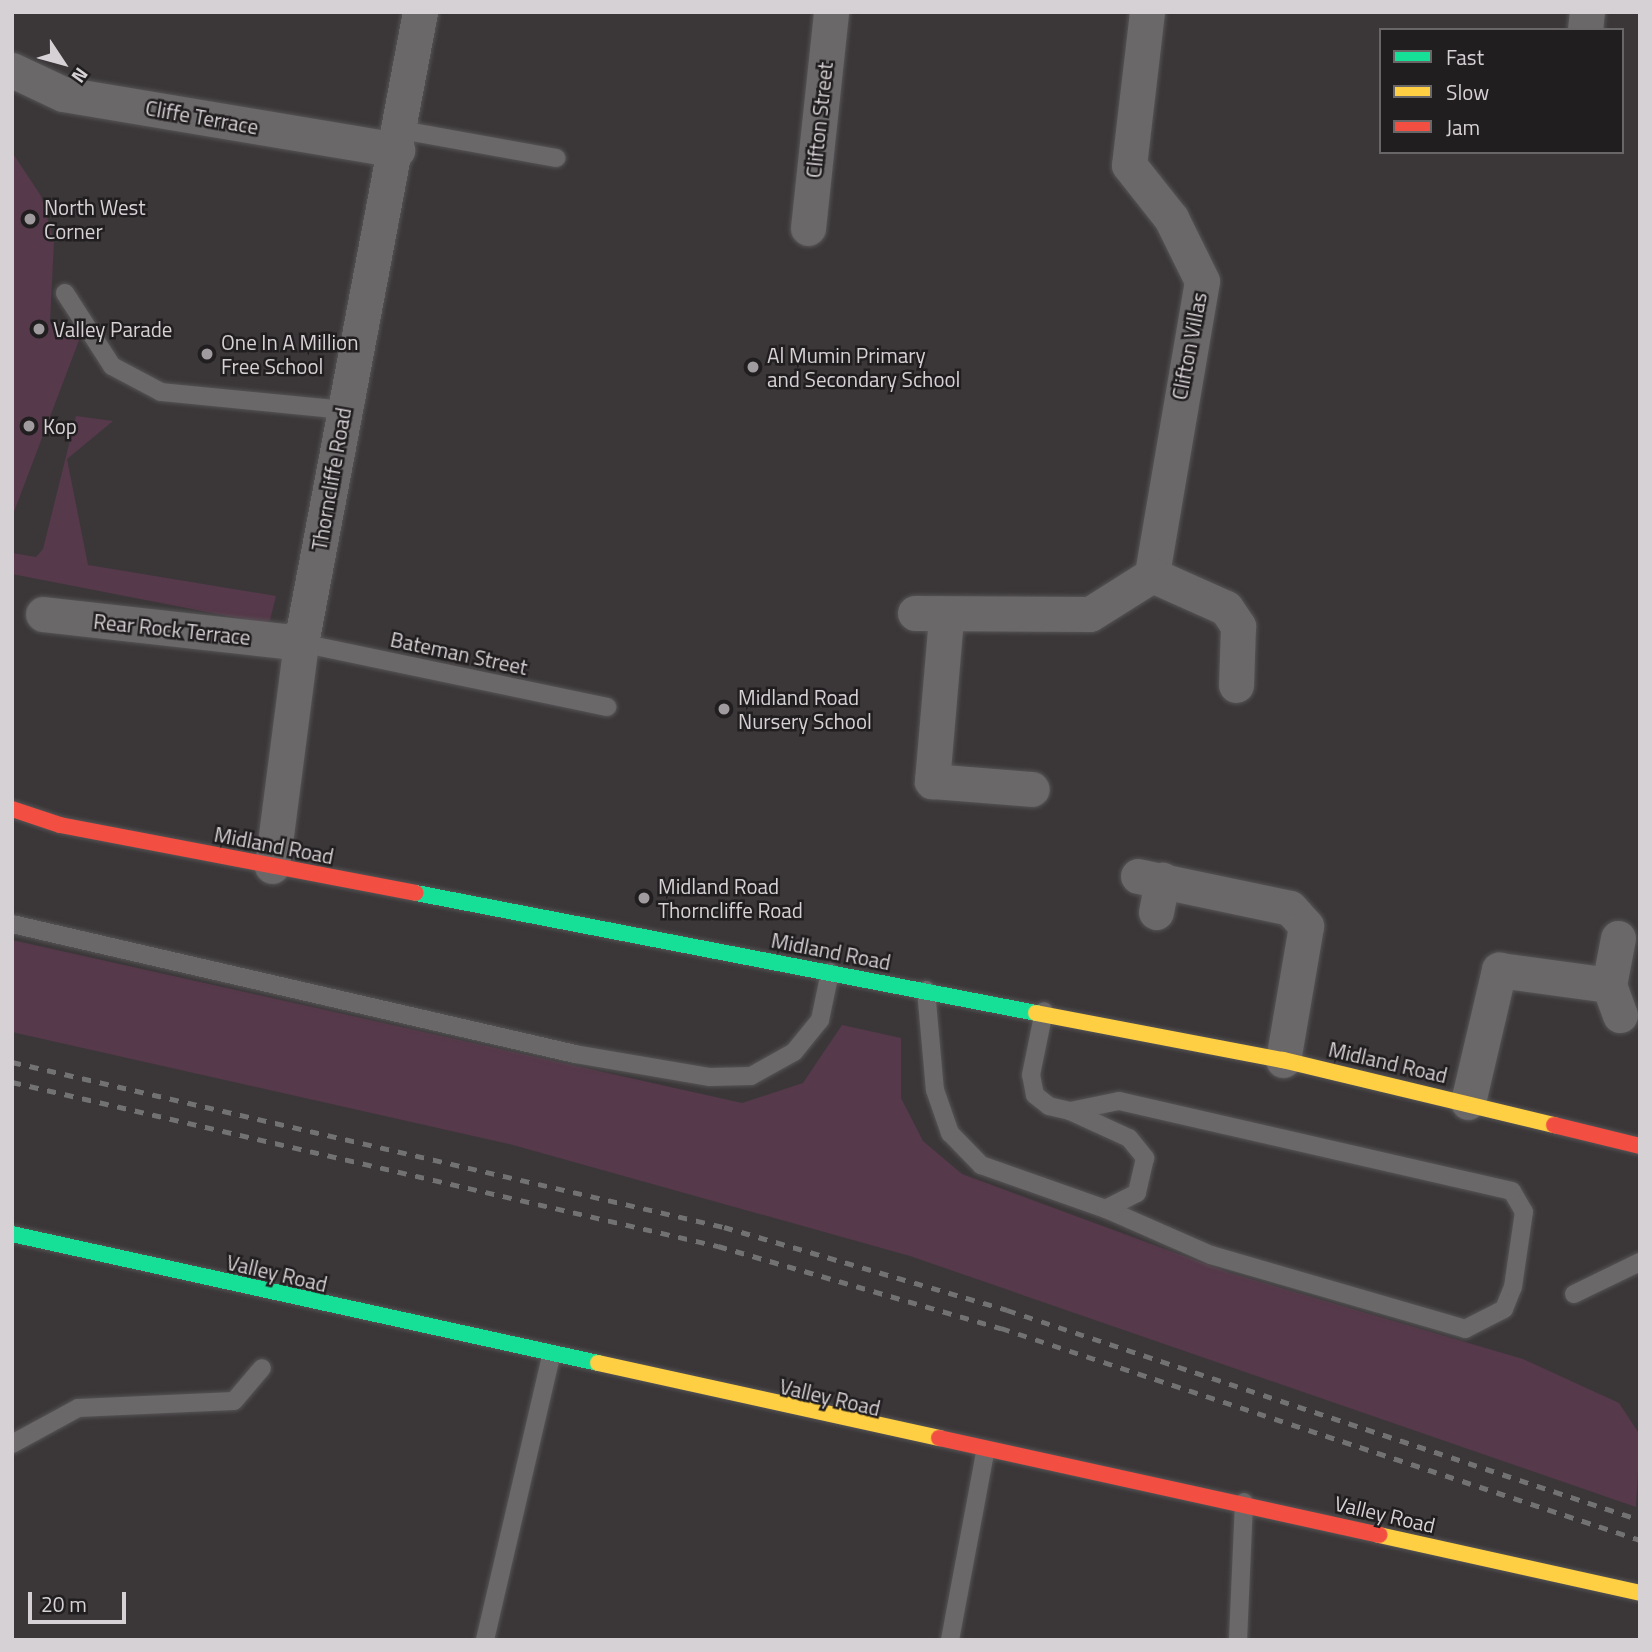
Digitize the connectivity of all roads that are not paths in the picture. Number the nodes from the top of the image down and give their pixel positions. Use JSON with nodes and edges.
{"nodes":[{"id":1,"x":420,"y":12,"type":"edge"},
{"id":2,"x":831,"y":12,"type":"edge"},
{"id":3,"x":1147,"y":12,"type":"edge"},
{"id":4,"x":12,"y":70,"type":"edge"},
{"id":5,"x":399,"y":140,"type":"junction"},
{"id":6,"x":556,"y":158,"type":"dead end"},
{"id":7,"x":808,"y":228,"type":"dead end"},
{"id":8,"x":65,"y":293,"type":"dead end"},
{"id":9,"x":343,"y":410,"type":"junction"},
{"id":10,"x":1152,"y":575,"type":"junction"},
{"id":11,"x":43,"y":614,"type":"dead end"},
{"id":12,"x":301,"y":643,"type":"junction"},
{"id":13,"x":1236,"y":685,"type":"dead end"},
{"id":14,"x":607,"y":707,"type":"dead end"},
{"id":15,"x":1032,"y":789,"type":"dead end"},
{"id":16,"x":12,"y":809,"type":"edge"},
{"id":17,"x":272,"y":866,"type":"junction"},
{"id":18,"x":1152,"y":889,"type":"dead end"},
{"id":19,"x":12,"y":924,"type":"edge"},
{"id":20,"x":1618,"y":938,"type":"dead end"},
{"id":21,"x":830,"y":972,"type":"junction"},
{"id":22,"x":926,"y":990,"type":"junction"},
{"id":23,"x":1044,"y":1011,"type":"junction"},
{"id":24,"x":1283,"y":1060,"type":"junction"},
{"id":25,"x":1468,"y":1102,"type":"junction"},
{"id":26,"x":1070,"y":1111,"type":"junction"},
{"id":27,"x":1640,"y":1146,"type":"edge"},
{"id":28,"x":1106,"y":1209,"type":"junction"},
{"id":29,"x":12,"y":1234,"type":"edge"},
{"id":30,"x":1640,"y":1262,"type":"edge"},
{"id":31,"x":1574,"y":1294,"type":"dead end"},
{"id":32,"x":551,"y":1357,"type":"junction"},
{"id":33,"x":262,"y":1368,"type":"dead end"},
{"id":34,"x":12,"y":1444,"type":"edge"},
{"id":35,"x":985,"y":1453,"type":"junction"},
{"id":36,"x":1244,"y":1502,"type":"junction"},
{"id":37,"x":1640,"y":1593,"type":"edge"},
{"id":38,"x":485,"y":1640,"type":"edge"},
{"id":39,"x":950,"y":1640,"type":"edge"},
{"id":40,"x":1238,"y":1640,"type":"edge"}],
"edges":[{"from":1,"to":5,"type":"street","name":"Thorncliffe Road"},
{"from":2,"to":7,"type":"street","name":"Clifton Street"},
{"from":3,"to":10,"type":"street","name":"Clifton Villas"},
{"from":4,"to":5,"type":"street","name":"Cliffe Terrace"},
{"from":5,"to":6,"type":"lane"},
{"from":5,"to":9,"type":"street","name":"Thorncliffe Road"},
{"from":8,"to":9,"type":"lane"},
{"from":9,"to":12,"type":"street","name":"Thorncliffe Road"},
{"from":10,"to":13,"type":"street"},
{"from":10,"to":15,"type":"street"},
{"from":11,"to":12,"type":"street","name":"Rear Rock Terrace"},
{"from":12,"to":14,"type":"lane","name":"Bateman Street"},
{"from":12,"to":17,"type":"street","name":"Thorncliffe Road"},
{"from":16,"to":17,"type":"street","name":"Midland Road"},
{"from":17,"to":21,"type":"street","name":"Midland Road"},
{"from":18,"to":24,"type":"street"},
{"from":19,"to":21,"type":"lane"},
{"from":20,"to":25,"type":"street"},
{"from":21,"to":22,"type":"street","name":"Midland Road"},
{"from":22,"to":23,"type":"street","name":"Midland Road"},
{"from":22,"to":28,"type":"lane"},
{"from":23,"to":24,"type":"street","name":"Midland Road"},
{"from":23,"to":26,"type":"lane"},
{"from":24,"to":25,"type":"street","name":"Midland Road"},
{"from":25,"to":27,"type":"street","name":"Midland Road"},
{"from":26,"to":28,"type":"lane"},
{"from":26,"to":28,"type":"lane"},
{"from":29,"to":32,"type":"street","name":"Valley Road"},
{"from":30,"to":31,"type":"lane"},
{"from":32,"to":35,"type":"street","name":"Valley Road"},
{"from":32,"to":38,"type":"lane"},
{"from":33,"to":34,"type":"lane"},
{"from":35,"to":36,"type":"street","name":"Valley Road"},
{"from":35,"to":39,"type":"lane"},
{"from":36,"to":37,"type":"street","name":"Valley Road"},
{"from":36,"to":40,"type":"lane"}]}
